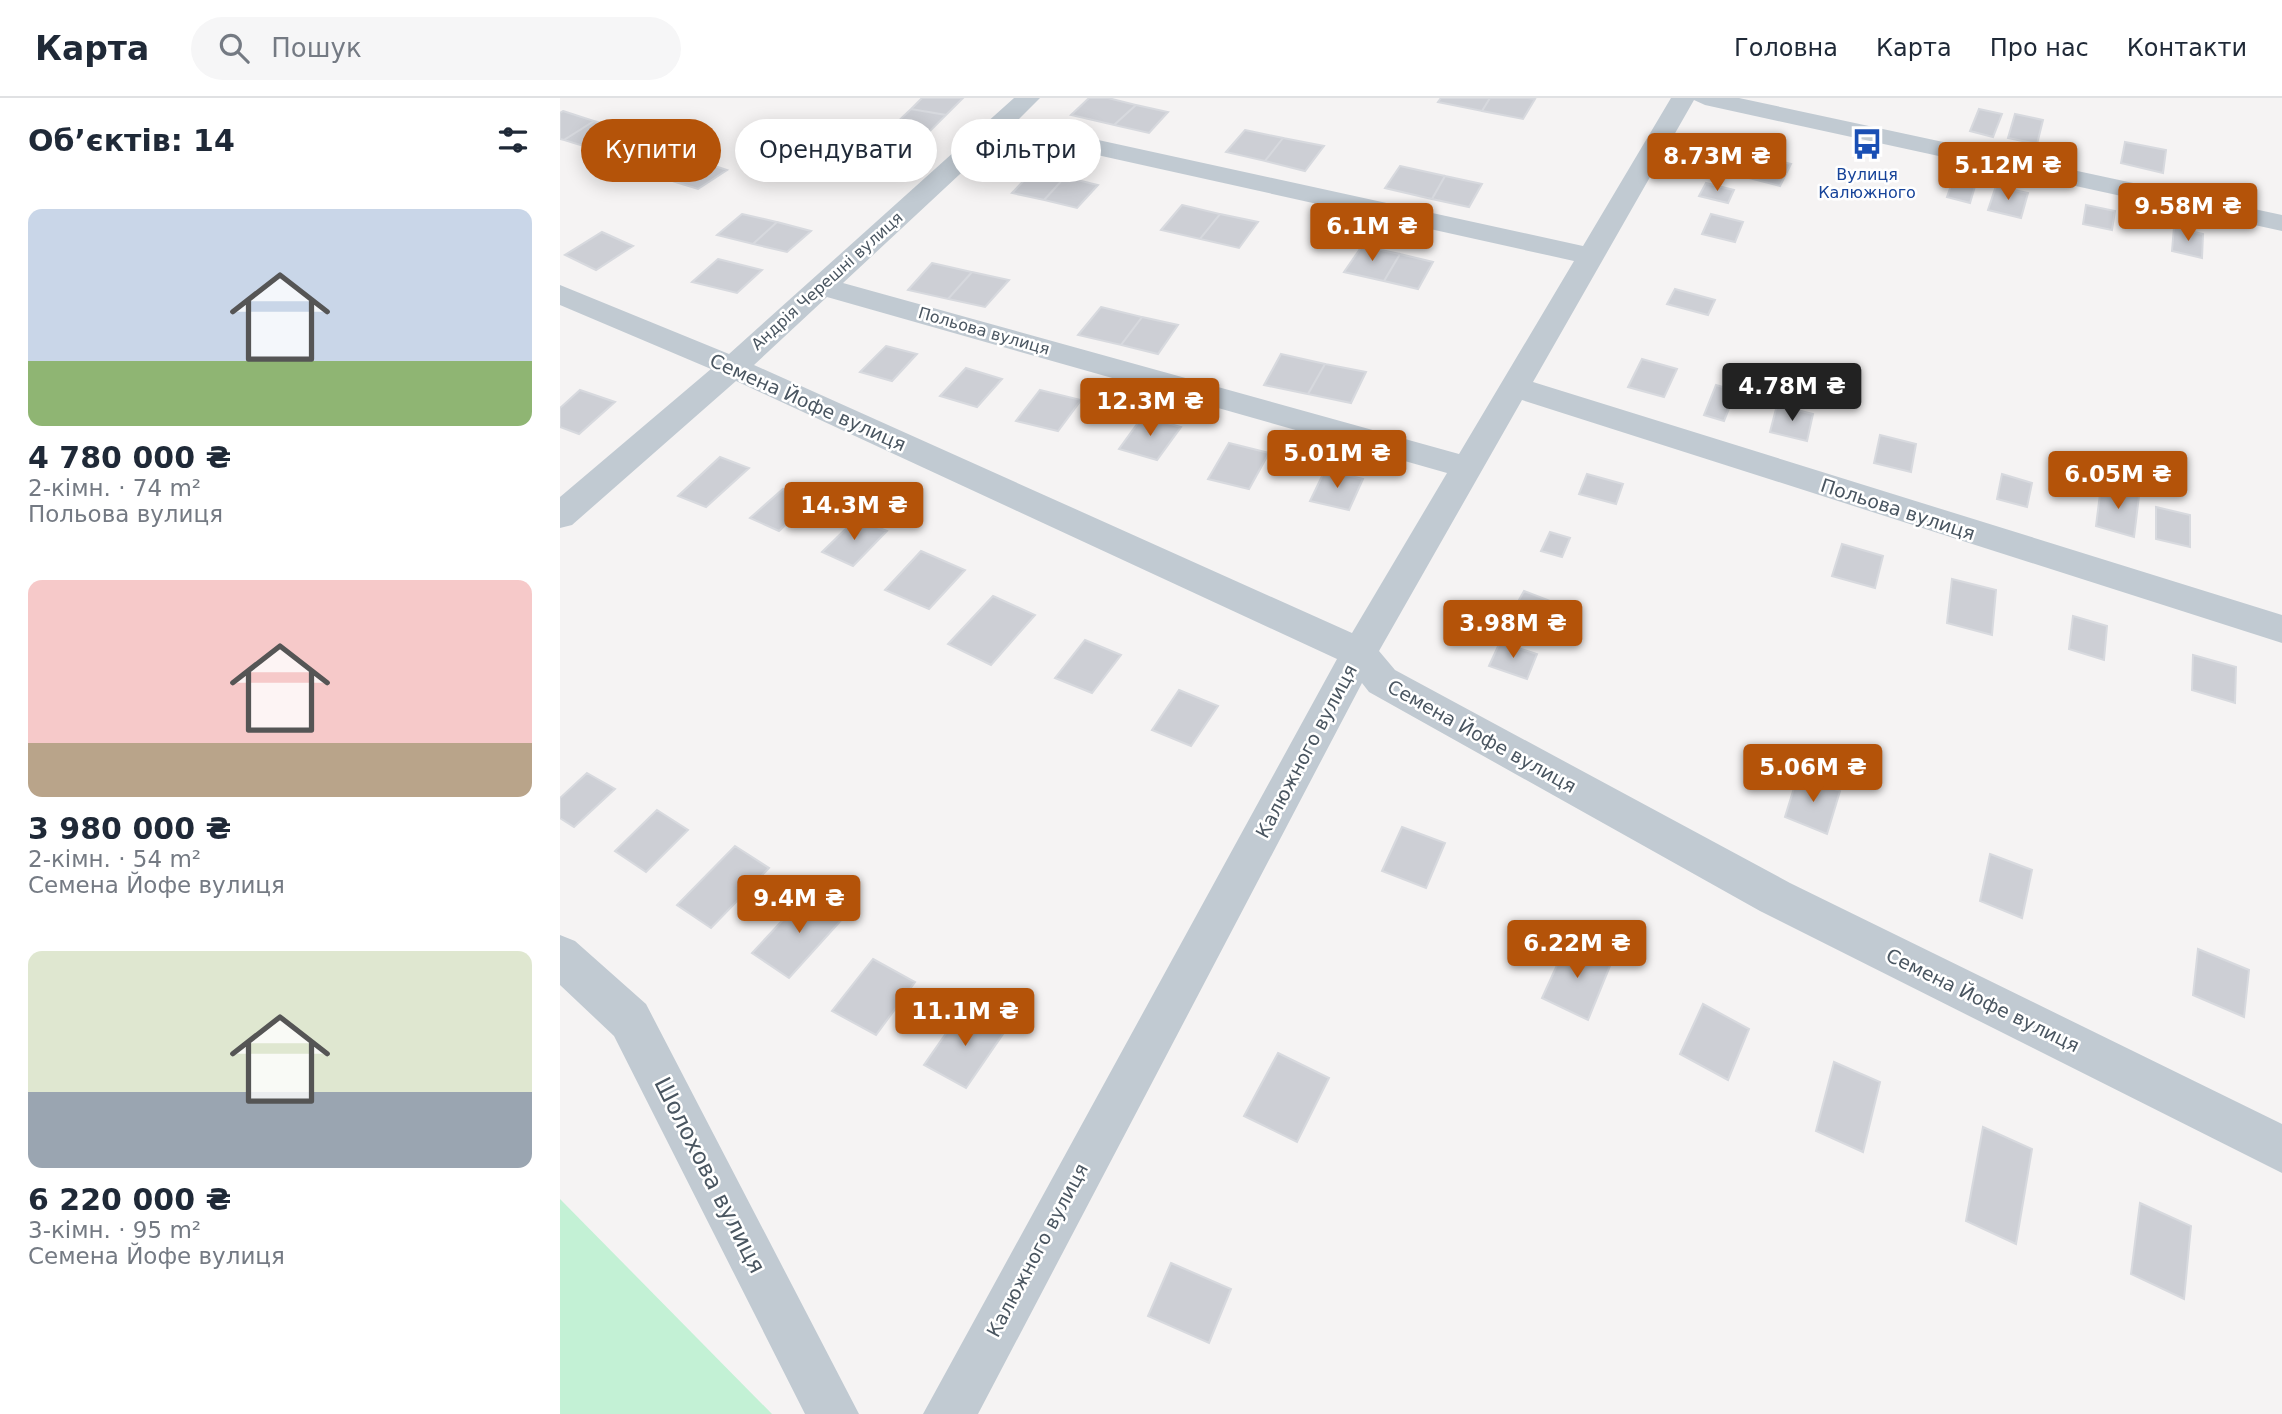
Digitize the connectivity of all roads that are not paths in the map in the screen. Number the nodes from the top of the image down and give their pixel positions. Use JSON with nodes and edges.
{"nodes":[{"id":1,"x":1028,"y":98,"type":"edge"},
{"id":2,"x":1683,"y":98,"type":"edge"},
{"id":3,"x":1705,"y":98,"type":"edge"},
{"id":4,"x":1006,"y":119,"type":"edge"},
{"id":5,"x":1101,"y":148,"type":"edge"},
{"id":6,"x":951,"y":169,"type":"edge"},
{"id":7,"x":2282,"y":223,"type":"edge"},
{"id":8,"x":1591,"y":256,"type":"junction"},
{"id":9,"x":822,"y":286,"type":"junction"},
{"id":10,"x":560,"y":293,"type":"edge"},
{"id":11,"x":733,"y":367,"type":"junction"},
{"id":12,"x":1515,"y":387,"type":"junction"},
{"id":13,"x":1469,"y":468,"type":"junction"},
{"id":14,"x":560,"y":516,"type":"edge"},
{"id":15,"x":2282,"y":629,"type":"edge"},
{"id":16,"x":1359,"y":653,"type":"junction"},
{"id":17,"x":560,"y":957,"type":"edge"},
{"id":18,"x":2282,"y":1149,"type":"edge"},
{"id":19,"x":833,"y":1414,"type":"edge"},
{"id":20,"x":948,"y":1414,"type":"edge"}],
"edges":[{"from":1,"to":4,"type":"street","name":"Андрія Черешні вулиця"},
{"from":2,"to":8,"type":"street","name":"Калюжного вулиця"},
{"from":3,"to":7,"type":"street"},
{"from":5,"to":8,"type":"street"},
{"from":6,"to":9,"type":"street","name":"Андрія Черешні вулиця"},
{"from":8,"to":12,"type":"street","name":"Калюжного вулиця"},
{"from":9,"to":11,"type":"street","name":"Андрія Черешні вулиця"},
{"from":9,"to":13,"type":"street","name":"Польова вулиця"},
{"from":10,"to":11,"type":"street","name":"Семена Йофе вулиця"},
{"from":11,"to":14,"type":"street","name":"Андрія Черешні вулиця"},
{"from":11,"to":16,"type":"street","name":"Семена Йофе вулиця"},
{"from":12,"to":13,"type":"street","name":"Калюжного вулиця"},
{"from":12,"to":15,"type":"street","name":"Польова вулиця"},
{"from":13,"to":16,"type":"street","name":"Калюжного вулиця"},
{"from":16,"to":18,"type":"street","name":"Семена Йофе вулиця"},
{"from":16,"to":20,"type":"street","name":"Калюжного вулиця"},
{"from":17,"to":19,"type":"street","name":"Шолохова вулиця"}]}
